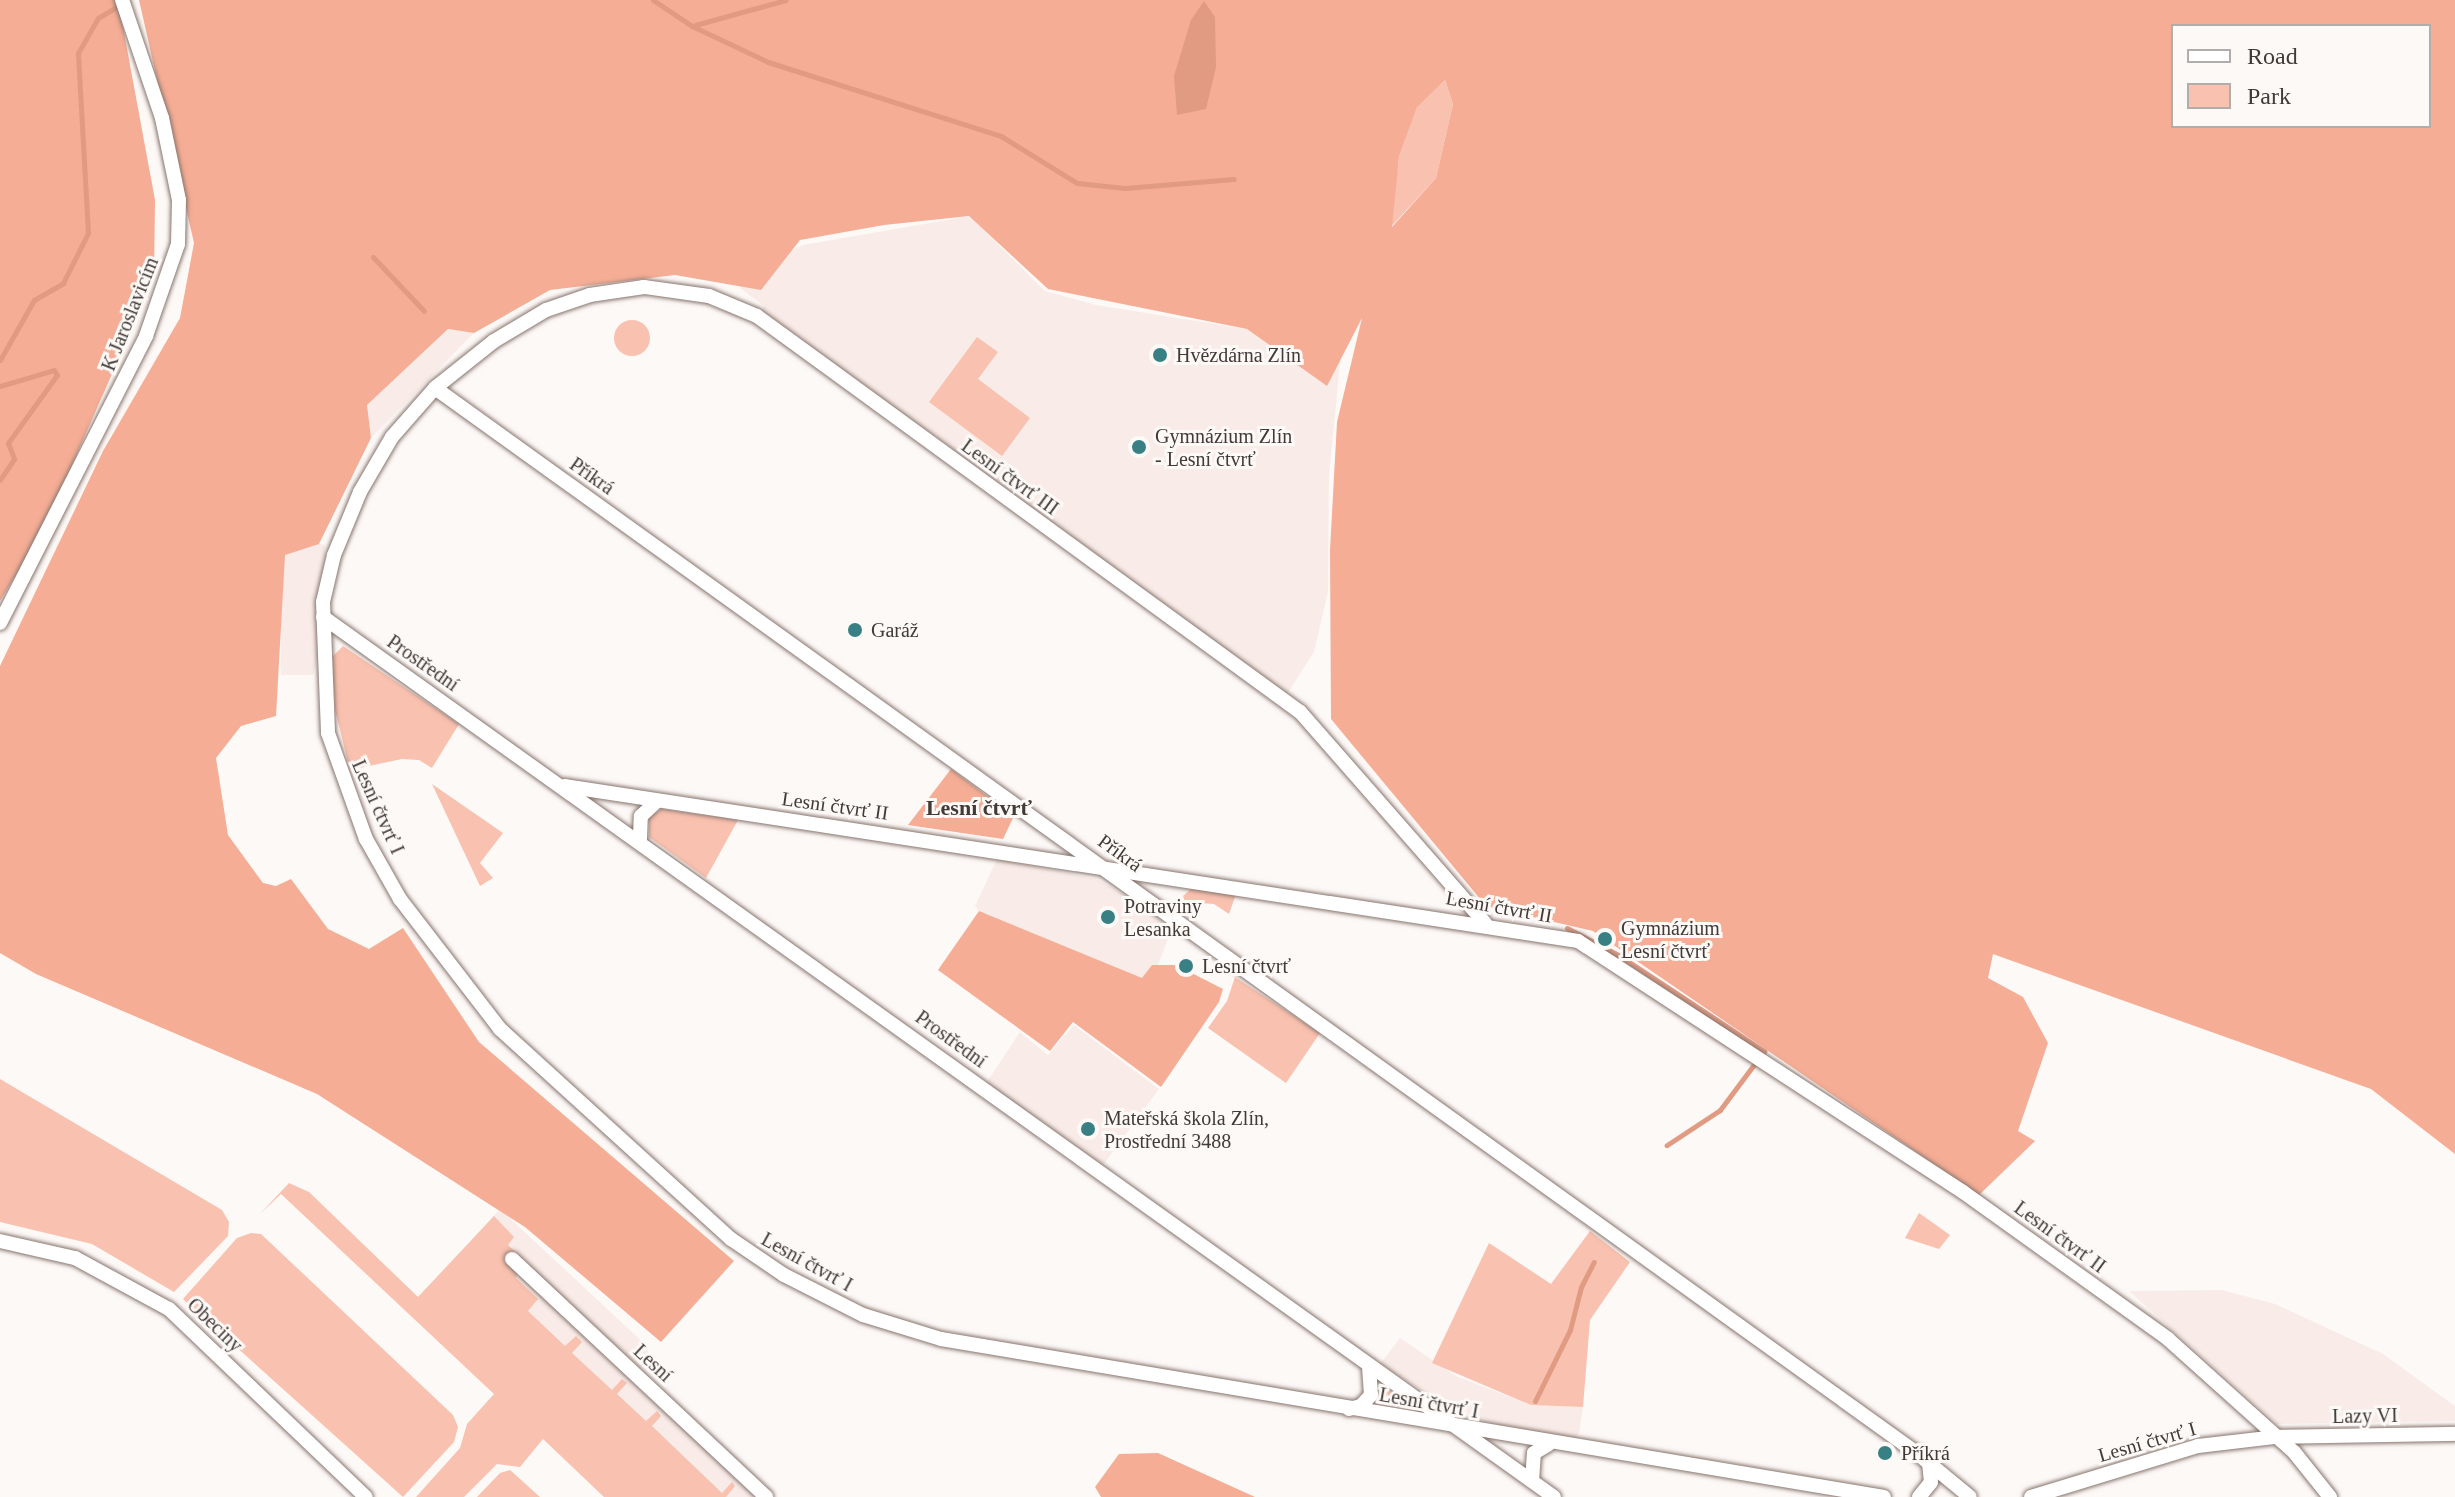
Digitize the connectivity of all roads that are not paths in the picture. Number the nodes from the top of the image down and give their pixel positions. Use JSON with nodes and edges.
{"nodes":[{"id":1,"x":122,"y":0,"type":"edge"},
{"id":2,"x":435,"y":388,"type":"junction"},
{"id":3,"x":323,"y":617,"type":"junction"},
{"id":4,"x":0,"y":623,"type":"edge"},
{"id":5,"x":565,"y":786,"type":"junction"},
{"id":6,"x":657,"y":801,"type":"junction"},
{"id":7,"x":640,"y":839,"type":"junction"},
{"id":8,"x":1108,"y":869,"type":"junction"},
{"id":9,"x":1485,"y":923,"type":"junction"},
{"id":10,"x":0,"y":1241,"type":"edge"},
{"id":11,"x":512,"y":1259,"type":"dead end"},
{"id":12,"x":1369,"y":1364,"type":"junction"},
{"id":13,"x":1347,"y":1409,"type":"junction"},
{"id":14,"x":1459,"y":1429,"type":"junction"},
{"id":15,"x":2455,"y":1434,"type":"edge"},
{"id":16,"x":2276,"y":1437,"type":"junction"},
{"id":17,"x":1550,"y":1444,"type":"junction"},
{"id":18,"x":1929,"y":1462,"type":"junction"},
{"id":19,"x":1532,"y":1481,"type":"junction"},
{"id":20,"x":366,"y":1497,"type":"edge"},
{"id":21,"x":766,"y":1497,"type":"edge"},
{"id":22,"x":1554,"y":1497,"type":"edge"},
{"id":23,"x":1884,"y":1497,"type":"edge"},
{"id":24,"x":1919,"y":1497,"type":"edge"},
{"id":25,"x":1970,"y":1497,"type":"edge"},
{"id":26,"x":2031,"y":1497,"type":"edge"},
{"id":27,"x":2330,"y":1497,"type":"edge"}],
"edges":[{"from":1,"to":4,"type":"street","name":"K Jaroslavicím"},
{"from":2,"to":3,"type":"street","name":"Lesní čtvrť I"},
{"from":2,"to":8,"type":"street","name":"Příkrá"},
{"from":2,"to":9,"type":"street","name":"Lesní čtvrť III"},
{"from":3,"to":5,"type":"street","name":"Prostřední"},
{"from":3,"to":13,"type":"street","name":"Lesní čtvrť I"},
{"from":5,"to":6,"type":"street","name":"Lesní čtvrť II"},
{"from":5,"to":7,"type":"street","name":"Prostřední"},
{"from":6,"to":7,"type":"street"},
{"from":6,"to":8,"type":"street","name":"Lesní čtvrť II"},
{"from":7,"to":12,"type":"street","name":"Prostřední"},
{"from":8,"to":9,"type":"street","name":"Lesní čtvrť II"},
{"from":8,"to":18,"type":"street","name":"Příkrá"},
{"from":9,"to":16,"type":"street","name":"Lesní čtvrť II"},
{"from":10,"to":20,"type":"street","name":"Obeciny"},
{"from":11,"to":21,"type":"street","name":"Lesní"},
{"from":12,"to":13,"type":"street"},
{"from":12,"to":14,"type":"street","name":"Prostřední"},
{"from":13,"to":14,"type":"street","name":"Lesní čtvrť I"},
{"from":14,"to":17,"type":"street","name":"Lesní čtvrť I"},
{"from":14,"to":19,"type":"street","name":"Prostřední"},
{"from":15,"to":16,"type":"street","name":"Lazy VI"},
{"from":16,"to":26,"type":"street","name":"Lesní čtvrť I"},
{"from":16,"to":27,"type":"street","name":"Lesní čtvrť II"},
{"from":17,"to":19,"type":"street"},
{"from":17,"to":23,"type":"street","name":"Lesní čtvrť I"},
{"from":18,"to":24,"type":"street"},
{"from":18,"to":25,"type":"street","name":"Příkrá"},
{"from":19,"to":22,"type":"street","name":"Prostřední"}]}
